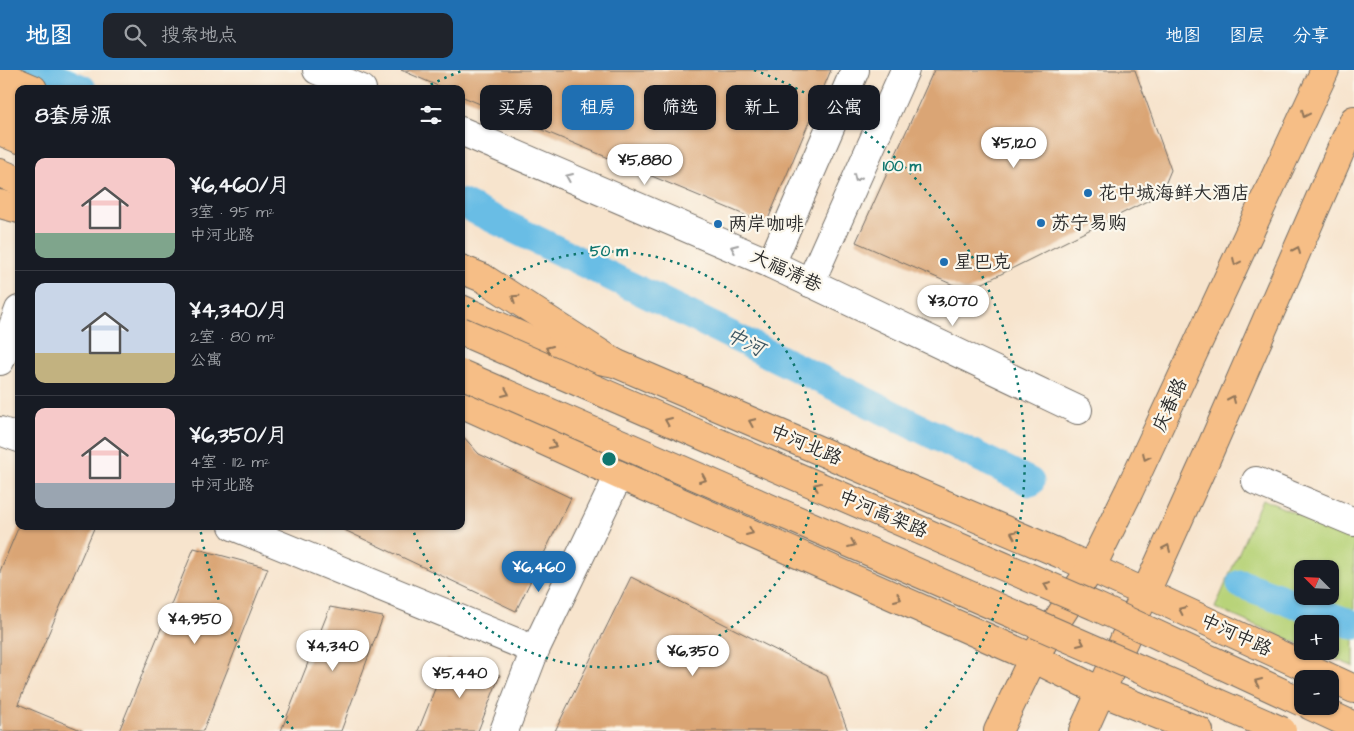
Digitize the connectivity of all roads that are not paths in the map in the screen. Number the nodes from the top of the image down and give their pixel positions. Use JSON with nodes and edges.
{"nodes":[{"id":1,"x":317,"y":70,"type":"edge"},
{"id":2,"x":855,"y":70,"type":"edge"},
{"id":3,"x":905,"y":70,"type":"edge"},
{"id":4,"x":1325,"y":70,"type":"edge"},
{"id":5,"x":0,"y":75,"type":"edge"},
{"id":6,"x":24,"y":85,"type":"edge"},
{"id":7,"x":353,"y":85,"type":"edge"},
{"id":8,"x":0,"y":103,"type":"edge"},
{"id":9,"x":15,"y":109,"type":"edge"},
{"id":10,"x":1354,"y":120,"type":"edge"},
{"id":11,"x":0,"y":131,"type":"edge"},
{"id":12,"x":465,"y":133,"type":"edge"},
{"id":13,"x":15,"y":137,"type":"edge"},
{"id":14,"x":0,"y":173,"type":"edge"},
{"id":15,"x":15,"y":180,"type":"edge"},
{"id":16,"x":0,"y":193,"type":"edge"},
{"id":17,"x":15,"y":200,"type":"edge"},
{"id":18,"x":0,"y":204,"type":"edge"},
{"id":19,"x":15,"y":208,"type":"edge"},
{"id":20,"x":771,"y":264,"type":"junction"},
{"id":21,"x":472,"y":273,"type":"edge"},
{"id":22,"x":810,"y":282,"type":"junction"},
{"id":23,"x":465,"y":311,"type":"edge"},
{"id":24,"x":15,"y":321,"type":"edge"},
{"id":25,"x":465,"y":333,"type":"edge"},
{"id":26,"x":0,"y":361,"type":"edge"},
{"id":27,"x":615,"y":363,"type":"junction"},
{"id":28,"x":465,"y":376,"type":"edge"},
{"id":29,"x":465,"y":405,"type":"edge"},
{"id":30,"x":1078,"y":410,"type":"dead end"},
{"id":31,"x":0,"y":431,"type":"edge"},
{"id":32,"x":15,"y":437,"type":"edge"},
{"id":33,"x":619,"y":474,"type":"junction"},
{"id":34,"x":1256,"y":481,"type":"dead end"},
{"id":35,"x":1354,"y":522,"type":"edge"},
{"id":36,"x":243,"y":530,"type":"edge"},
{"id":37,"x":1091,"y":568,"type":"junction"},
{"id":38,"x":1147,"y":592,"type":"junction"},
{"id":39,"x":535,"y":650,"type":"junction"},
{"id":40,"x":1033,"y":658,"type":"junction"},
{"id":41,"x":1354,"y":689,"type":"edge"},
{"id":42,"x":1102,"y":692,"type":"junction"},
{"id":43,"x":1294,"y":698,"type":"edge"},
{"id":44,"x":1330,"y":715,"type":"edge"},
{"id":45,"x":1354,"y":726,"type":"edge"},
{"id":46,"x":504,"y":731,"type":"edge"},
{"id":47,"x":998,"y":731,"type":"edge"},
{"id":48,"x":1084,"y":731,"type":"edge"},
{"id":49,"x":1199,"y":731,"type":"edge"},
{"id":50,"x":1282,"y":731,"type":"edge"}],
"edges":[{"from":1,"to":7,"type":"street"},
{"from":2,"to":20,"type":"street"},
{"from":3,"to":22,"type":"street","one_way":true},
{"from":4,"to":37,"type":"main road","name":"庆春路","one_way":true},
{"from":5,"to":6,"type":"main road"},
{"from":8,"to":9,"type":"main road"},
{"from":38,"to":10,"type":"main road","one_way":true},
{"from":11,"to":13,"type":"main road"},
{"from":20,"to":12,"type":"street","name":"大福清巷","one_way":true},
{"from":14,"to":15,"type":"main road"},
{"from":16,"to":17,"type":"main road"},
{"from":18,"to":19,"type":"main road"},
{"from":20,"to":22,"type":"street","name":"大福清巷"},
{"from":27,"to":21,"type":"main road","one_way":true},
{"from":22,"to":30,"type":"street","name":"大福清巷"},
{"from":27,"to":23,"type":"main road","name":"中河北路","one_way":true},
{"from":24,"to":26,"type":"street"},
{"from":43,"to":25,"type":"main road","name":"中河高架路","one_way":true,"bridge":true},
{"from":37,"to":27,"type":"main road","name":"中河北路","one_way":true},
{"from":28,"to":50,"type":"main road","name":"中河高架路","one_way":true,"bridge":true},
{"from":29,"to":33,"type":"main road","one_way":true},
{"from":31,"to":32,"type":"street"},
{"from":33,"to":39,"type":"street"},
{"from":33,"to":40,"type":"main road","one_way":true},
{"from":34,"to":35,"type":"street"},
{"from":36,"to":39,"type":"street"},
{"from":37,"to":38,"type":"main road","name":"中河北路"},
{"from":37,"to":40,"type":"main road","name":"庆春路"},
{"from":41,"to":38,"type":"main road","name":"中河中路","one_way":true},
{"from":38,"to":42,"type":"main road"},
{"from":39,"to":46,"type":"street"},
{"from":40,"to":42,"type":"main road"},
{"from":40,"to":47,"type":"main road","name":"庆春路"},
{"from":42,"to":48,"type":"main road"},
{"from":42,"to":49,"type":"main road"},
{"from":44,"to":45,"type":"main road"}]}
